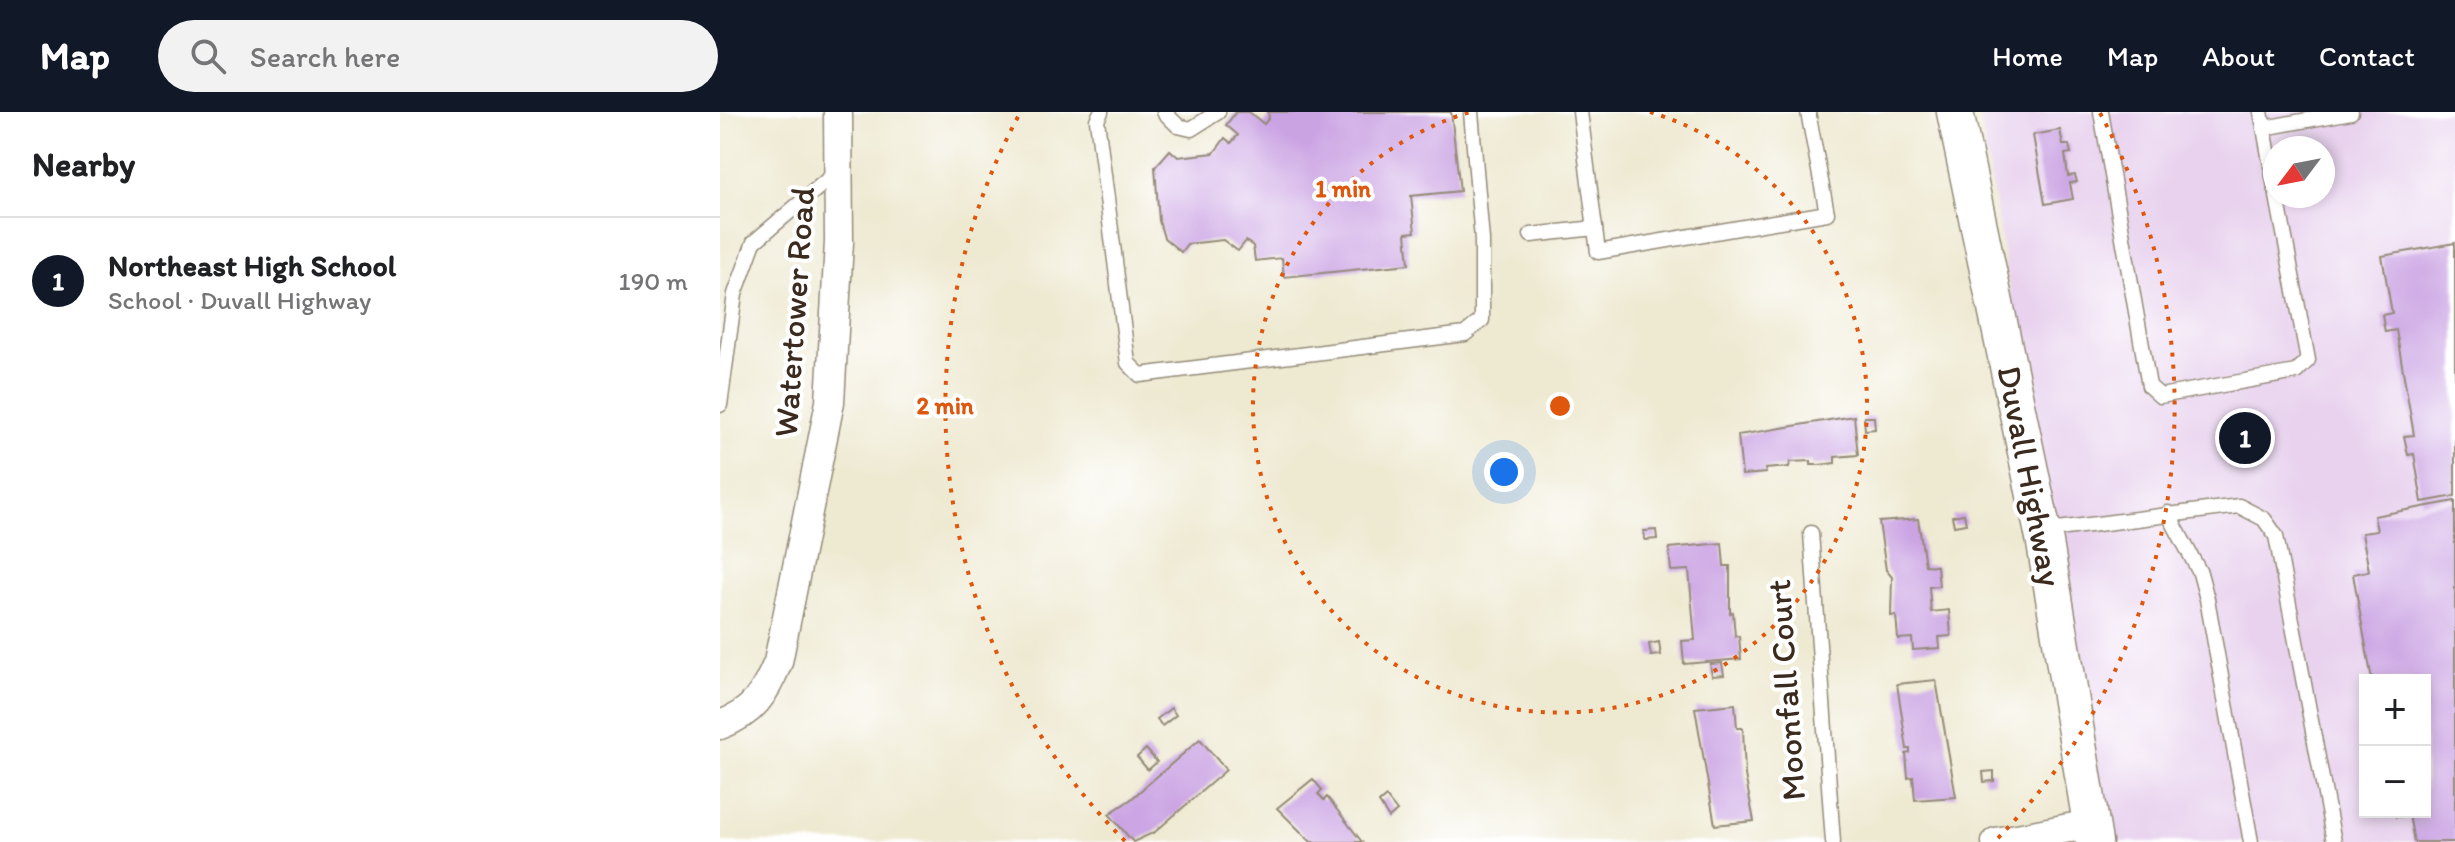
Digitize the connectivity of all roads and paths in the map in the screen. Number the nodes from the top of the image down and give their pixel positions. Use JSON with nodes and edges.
{"nodes":[{"id":1,"x":838,"y":112,"type":"edge"},
{"id":2,"x":1101,"y":112,"type":"edge"},
{"id":3,"x":1164,"y":112,"type":"edge"},
{"id":4,"x":1218,"y":112,"type":"edge"},
{"id":5,"x":1471,"y":112,"type":"edge"},
{"id":6,"x":1580,"y":112,"type":"edge"},
{"id":7,"x":1808,"y":112,"type":"edge"},
{"id":8,"x":1955,"y":112,"type":"edge"},
{"id":9,"x":2101,"y":112,"type":"edge"},
{"id":10,"x":2261,"y":112,"type":"edge"},
{"id":11,"x":2351,"y":112,"type":"edge"},
{"id":12,"x":2264,"y":128,"type":"junction"},
{"id":13,"x":2265,"y":136,"type":"edge"},
{"id":14,"x":840,"y":169,"type":"junction"},
{"id":15,"x":2279,"y":208,"type":"edge"},
{"id":16,"x":1595,"y":228,"type":"junction"},
{"id":17,"x":1531,"y":235,"type":"dead end"},
{"id":18,"x":720,"y":405,"type":"edge"},
{"id":19,"x":2168,"y":513,"type":"junction"},
{"id":20,"x":2042,"y":531,"type":"junction"},
{"id":21,"x":1811,"y":533,"type":"dead end"},
{"id":22,"x":720,"y":725,"type":"edge"},
{"id":23,"x":2092,"y":833,"type":"edge"},
{"id":24,"x":1833,"y":842,"type":"edge"},
{"id":25,"x":1996,"y":842,"type":"edge"},
{"id":26,"x":2251,"y":842,"type":"edge"},
{"id":27,"x":2334,"y":842,"type":"edge"}],
"edges":[{"from":1,"to":14,"type":"street","name":"Watertower Road"},
{"from":2,"to":5,"type":"lane"},
{"from":3,"to":4,"type":"lane"},
{"from":6,"to":16,"type":"lane"},
{"from":7,"to":16,"type":"lane"},
{"from":8,"to":20,"type":"street","name":"Duvall Highway"},
{"from":9,"to":15,"type":"lane"},
{"from":10,"to":12,"type":"lane"},
{"from":11,"to":12,"type":"lane"},
{"from":12,"to":13,"type":"lane"},
{"from":14,"to":18,"type":"lane"},
{"from":14,"to":22,"type":"street","name":"Watertower Road"},
{"from":16,"to":17,"type":"lane"},
{"from":19,"to":20,"type":"lane"},
{"from":19,"to":26,"type":"lane"},
{"from":19,"to":27,"type":"lane"},
{"from":20,"to":23,"type":"street","name":"Duvall Highway"},
{"from":21,"to":24,"type":"lane","name":"Moonfall Court"},
{"from":23,"to":25,"type":"street"}]}
